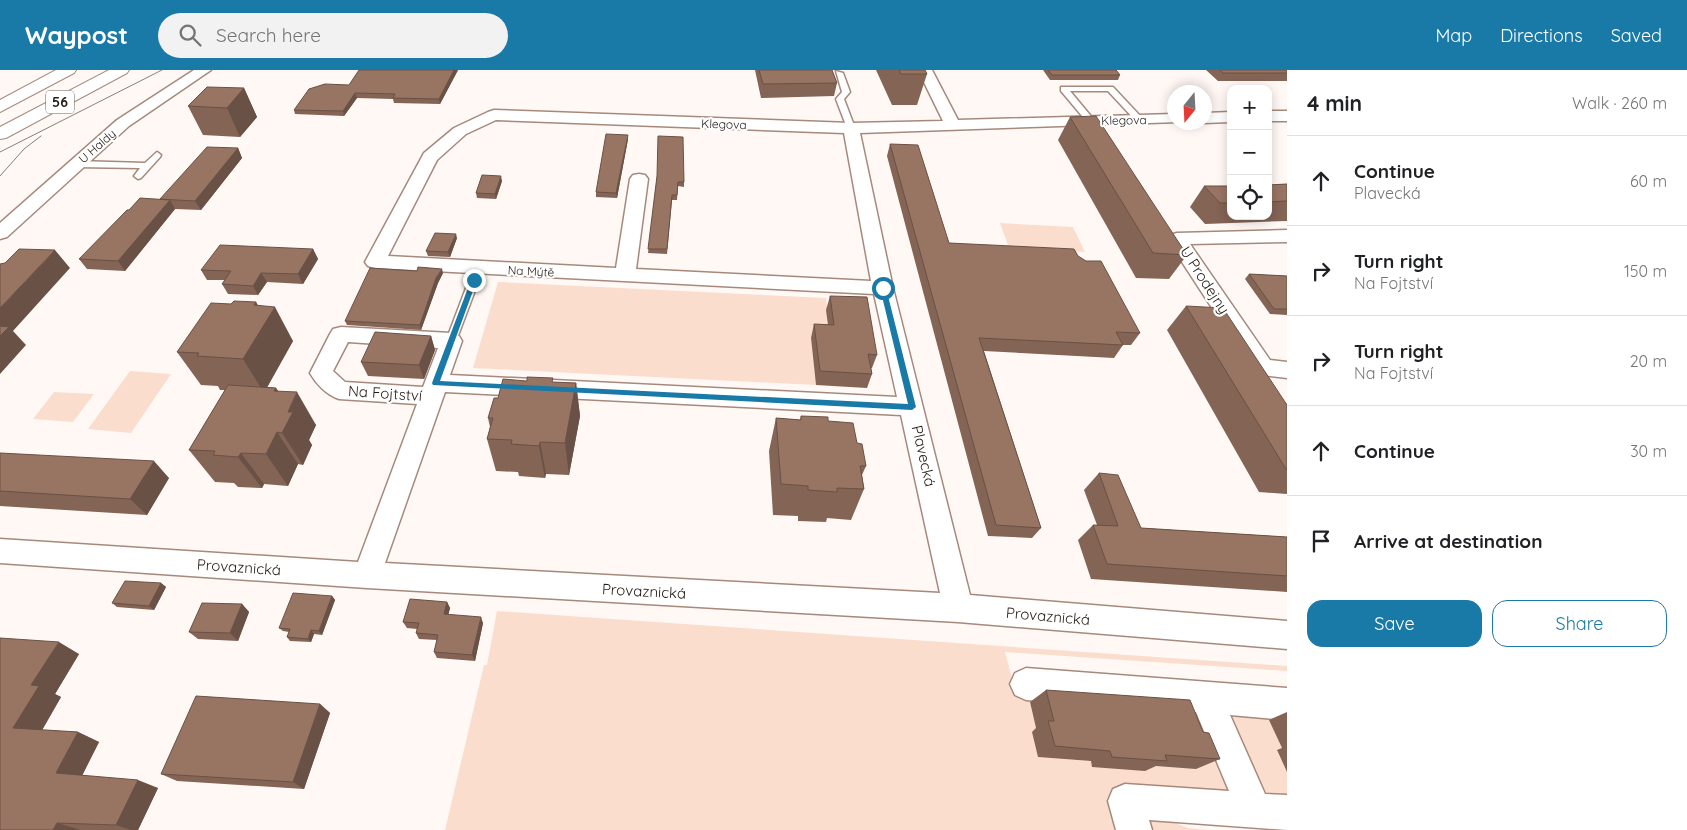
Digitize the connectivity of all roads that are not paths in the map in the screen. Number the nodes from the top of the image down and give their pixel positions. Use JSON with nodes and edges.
{"nodes":[{"id":1,"x":68,"y":70,"type":"edge"},
{"id":2,"x":95,"y":70,"type":"edge"},
{"id":3,"x":121,"y":70,"type":"edge"},
{"id":4,"x":204,"y":70,"type":"edge"},
{"id":5,"x":925,"y":70,"type":"edge"},
{"id":6,"x":839,"y":73,"type":"dead end"},
{"id":7,"x":0,"y":107,"type":"edge"},
{"id":8,"x":494,"y":115,"type":"joint"},
{"id":9,"x":1272,"y":116,"type":"edge"},
{"id":10,"x":1287,"y":116,"type":"edge"},
{"id":11,"x":1227,"y":117,"type":"edge"},
{"id":12,"x":1212,"y":118,"type":"edge"},
{"id":13,"x":1167,"y":119,"type":"edge"},
{"id":14,"x":1091,"y":120,"type":"junction"},
{"id":15,"x":1139,"y":120,"type":"junction"},
{"id":16,"x":0,"y":124,"type":"edge"},
{"id":17,"x":953,"y":125,"type":"junction"},
{"id":18,"x":851,"y":128,"type":"junction"},
{"id":19,"x":0,"y":134,"type":"edge"},
{"id":20,"x":157,"y":155,"type":"dead end"},
{"id":21,"x":76,"y":164,"type":"junction"},
{"id":22,"x":147,"y":166,"type":"junction"},
{"id":23,"x":138,"y":176,"type":"dead end"},
{"id":24,"x":639,"y":179,"type":"dead end"},
{"id":25,"x":0,"y":233,"type":"edge"},
{"id":26,"x":1287,"y":236,"type":"edge"},
{"id":27,"x":624,"y":276,"type":"junction"},
{"id":28,"x":474,"y":280,"type":"dead end"},
{"id":29,"x":883,"y":288,"type":"junction"},
{"id":30,"x":452,"y":341,"type":"junction"},
{"id":31,"x":1287,"y":370,"type":"edge"},
{"id":32,"x":433,"y":390,"type":"junction"},
{"id":33,"x":912,"y":407,"type":"junction"},
{"id":34,"x":0,"y":551,"type":"edge"},
{"id":35,"x":368,"y":575,"type":"junction"},
{"id":36,"x":958,"y":608,"type":"junction"},
{"id":37,"x":1287,"y":635,"type":"edge"},
{"id":38,"x":1026,"y":684,"type":"dead end"},
{"id":39,"x":1206,"y":698,"type":"junction"},
{"id":40,"x":1287,"y":704,"type":"edge"},
{"id":41,"x":1254,"y":810,"type":"junction"},
{"id":42,"x":1287,"y":813,"type":"edge"},
{"id":43,"x":1134,"y":830,"type":"edge"}],
"edges":[{"from":1,"to":7,"type":"highway","number":"56"},
{"from":2,"to":16,"type":"highway","number":"56"},
{"from":3,"to":19,"type":"highway","number":"56"},
{"from":4,"to":21,"type":"street","name":"U Haldy"},
{"from":5,"to":17,"type":"street"},
{"from":6,"to":18,"type":"lane"},
{"from":8,"to":18,"type":"street","name":"Klegova"},
{"from":8,"to":27,"type":"street","name":"Na Mýtě"},
{"from":9,"to":10,"type":"street"},
{"from":11,"to":12,"type":"street"},
{"from":13,"to":15,"type":"street","name":"Klegova"},
{"from":14,"to":15,"type":"street","name":"Klegova"},
{"from":14,"to":15,"type":"lane"},
{"from":14,"to":17,"type":"street","name":"Klegova"},
{"from":17,"to":18,"type":"street","name":"Klegova"},
{"from":18,"to":29,"type":"street","name":"Plavecká"},
{"from":20,"to":22,"type":"lane"},
{"from":21,"to":22,"type":"lane"},
{"from":21,"to":25,"type":"street","name":"U Haldy"},
{"from":22,"to":23,"type":"lane"},
{"from":24,"to":27,"type":"street"},
{"from":26,"to":31,"type":"street","name":"U Prodejny"},
{"from":27,"to":29,"type":"street","name":"Na Mýtě"},
{"from":28,"to":30,"type":"lane"},
{"from":29,"to":33,"type":"street","name":"Plavecká"},
{"from":30,"to":32,"type":"street","name":"Na Fojtství"},
{"from":30,"to":32,"type":"street","name":"Na Fojtství"},
{"from":32,"to":33,"type":"street","name":"Na Fojtství"},
{"from":32,"to":35,"type":"street"},
{"from":33,"to":36,"type":"street","name":"Plavecká"},
{"from":34,"to":35,"type":"street","name":"Provaznická"},
{"from":35,"to":36,"type":"street","name":"Provaznická"},
{"from":36,"to":37,"type":"street","name":"Provaznická"},
{"from":38,"to":39,"type":"street"},
{"from":39,"to":40,"type":"street"},
{"from":39,"to":41,"type":"street"},
{"from":41,"to":42,"type":"street"},
{"from":41,"to":43,"type":"street"}]}
